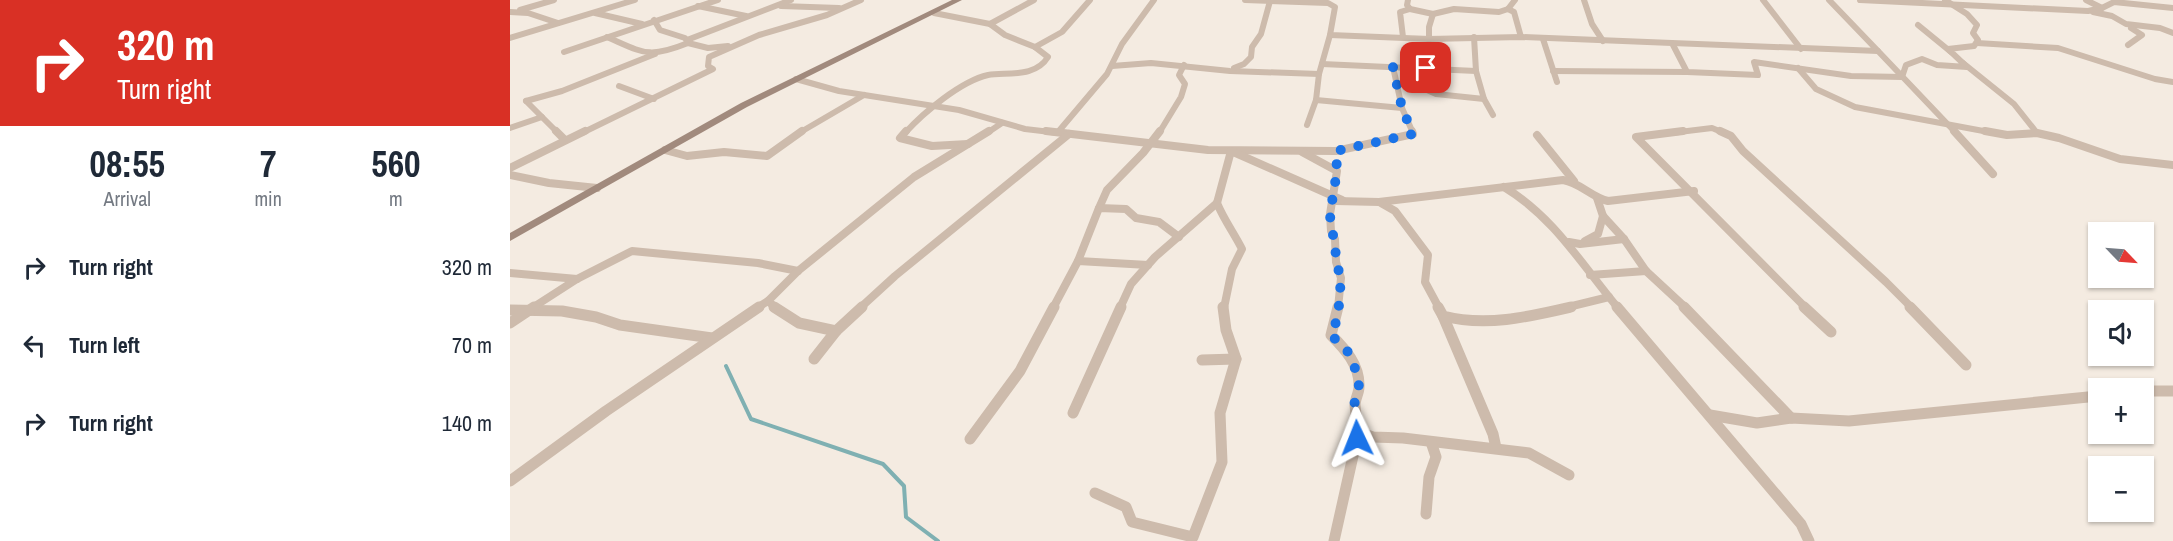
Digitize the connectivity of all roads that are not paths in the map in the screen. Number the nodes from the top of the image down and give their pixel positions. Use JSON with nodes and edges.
{"nodes":[{"id":1,"x":554,"y":0,"type":"edge"},
{"id":2,"x":636,"y":0,"type":"edge"},
{"id":3,"x":718,"y":0,"type":"edge"},
{"id":4,"x":793,"y":0,"type":"edge"},
{"id":5,"x":861,"y":0,"type":"edge"},
{"id":6,"x":958,"y":0,"type":"edge"},
{"id":7,"x":1034,"y":0,"type":"edge"},
{"id":8,"x":1090,"y":0,"type":"edge"},
{"id":9,"x":1154,"y":0,"type":"edge"},
{"id":10,"x":1245,"y":0,"type":"edge"},
{"id":11,"x":1408,"y":0,"type":"edge"},
{"id":12,"x":1515,"y":0,"type":"edge"},
{"id":13,"x":1584,"y":0,"type":"edge"},
{"id":14,"x":1763,"y":0,"type":"edge"},
{"id":15,"x":1829,"y":0,"type":"edge"},
{"id":16,"x":1860,"y":0,"type":"edge"},
{"id":17,"x":2085,"y":0,"type":"edge"},
{"id":18,"x":1270,"y":1,"type":"edge"},
{"id":19,"x":1328,"y":1,"type":"edge"},
{"id":20,"x":2114,"y":1,"type":"edge"},
{"id":21,"x":1947,"y":2,"type":"edge"},
{"id":22,"x":698,"y":6,"type":"junction"},
{"id":23,"x":801,"y":6,"type":"junction"},
{"id":24,"x":845,"y":8,"type":"junction"},
{"id":25,"x":2102,"y":8,"type":"junction"},
{"id":26,"x":2173,"y":8,"type":"edge"},
{"id":27,"x":1410,"y":9,"type":"junction"},
{"id":28,"x":1508,"y":9,"type":"junction"},
{"id":29,"x":520,"y":10,"type":"junction"},
{"id":30,"x":764,"y":10,"type":"junction"},
{"id":31,"x":2088,"y":11,"type":"junction"},
{"id":32,"x":510,"y":12,"type":"edge"},
{"id":33,"x":594,"y":13,"type":"junction"},
{"id":34,"x":934,"y":13,"type":"junction"},
{"id":35,"x":1433,"y":14,"type":"junction"},
{"id":36,"x":748,"y":16,"type":"junction"},
{"id":37,"x":654,"y":20,"type":"junction"},
{"id":38,"x":560,"y":23,"type":"junction"},
{"id":39,"x":642,"y":24,"type":"junction"},
{"id":40,"x":990,"y":24,"type":"junction"},
{"id":41,"x":2126,"y":24,"type":"junction"},
{"id":42,"x":1918,"y":25,"type":"dead end"},
{"id":43,"x":2173,"y":33,"type":"edge"},
{"id":44,"x":1330,"y":35,"type":"junction"},
{"id":45,"x":607,"y":37,"type":"junction"},
{"id":46,"x":1403,"y":37,"type":"junction"},
{"id":47,"x":1474,"y":37,"type":"junction"},
{"id":48,"x":1521,"y":37,"type":"junction"},
{"id":49,"x":510,"y":38,"type":"edge"},
{"id":50,"x":1429,"y":39,"type":"junction"},
{"id":51,"x":1543,"y":39,"type":"junction"},
{"id":52,"x":1603,"y":41,"type":"junction"},
{"id":53,"x":687,"y":42,"type":"junction"},
{"id":54,"x":1672,"y":43,"type":"junction"},
{"id":55,"x":1977,"y":43,"type":"junction"},
{"id":56,"x":2128,"y":45,"type":"dead end"},
{"id":57,"x":737,"y":46,"type":"junction"},
{"id":58,"x":1035,"y":47,"type":"junction"},
{"id":59,"x":1801,"y":49,"type":"junction"},
{"id":60,"x":1878,"y":51,"type":"junction"},
{"id":61,"x":564,"y":52,"type":"dead end"},
{"id":62,"x":655,"y":54,"type":"junction"},
{"id":63,"x":1322,"y":64,"type":"junction"},
{"id":64,"x":1184,"y":65,"type":"junction"},
{"id":65,"x":1112,"y":66,"type":"junction"},
{"id":66,"x":1393,"y":67,"type":"junction"},
{"id":67,"x":1967,"y":67,"type":"junction"},
{"id":68,"x":1798,"y":68,"type":"junction"},
{"id":69,"x":1227,"y":70,"type":"junction"},
{"id":70,"x":1476,"y":71,"type":"junction"},
{"id":71,"x":1553,"y":71,"type":"junction"},
{"id":72,"x":1687,"y":72,"type":"junction"},
{"id":73,"x":1320,"y":74,"type":"junction"},
{"id":74,"x":1902,"y":77,"type":"junction"},
{"id":75,"x":796,"y":79,"type":"junction"},
{"id":76,"x":1557,"y":82,"type":"dead end"},
{"id":77,"x":2173,"y":82,"type":"edge"},
{"id":78,"x":1396,"y":83,"type":"junction"},
{"id":79,"x":619,"y":86,"type":"dead end"},
{"id":80,"x":864,"y":95,"type":"junction"},
{"id":81,"x":654,"y":99,"type":"junction"},
{"id":82,"x":1484,"y":99,"type":"junction"},
{"id":83,"x":1316,"y":100,"type":"junction"},
{"id":84,"x":935,"y":107,"type":"junction"},
{"id":85,"x":1402,"y":108,"type":"junction"},
{"id":86,"x":1493,"y":115,"type":"dead end"},
{"id":87,"x":542,"y":117,"type":"junction"},
{"id":88,"x":1002,"y":123,"type":"junction"},
{"id":89,"x":1307,"y":125,"type":"dead end"},
{"id":90,"x":1949,"y":126,"type":"junction"},
{"id":91,"x":510,"y":128,"type":"edge"},
{"id":92,"x":1058,"y":132,"type":"junction"},
{"id":93,"x":2037,"y":133,"type":"junction"},
{"id":94,"x":1069,"y":134,"type":"junction"},
{"id":95,"x":1537,"y":135,"type":"dead end"},
{"id":96,"x":565,"y":140,"type":"junction"},
{"id":97,"x":1151,"y":143,"type":"junction"},
{"id":98,"x":968,"y":144,"type":"junction"},
{"id":99,"x":665,"y":150,"type":"junction"},
{"id":100,"x":1231,"y":151,"type":"junction"},
{"id":101,"x":1300,"y":151,"type":"junction"},
{"id":102,"x":1336,"y":151,"type":"junction"},
{"id":103,"x":2173,"y":165,"type":"edge"},
{"id":104,"x":510,"y":168,"type":"edge"},
{"id":105,"x":1337,"y":171,"type":"junction"},
{"id":106,"x":1993,"y":174,"type":"dead end"},
{"id":107,"x":510,"y":175,"type":"edge"},
{"id":108,"x":1574,"y":181,"type":"junction"},
{"id":109,"x":597,"y":188,"type":"junction"},
{"id":110,"x":1516,"y":189,"type":"junction"},
{"id":111,"x":1694,"y":191,"type":"junction"},
{"id":112,"x":1597,"y":198,"type":"junction"},
{"id":113,"x":1336,"y":199,"type":"junction"},
{"id":114,"x":1379,"y":202,"type":"junction"},
{"id":115,"x":1217,"y":203,"type":"junction"},
{"id":116,"x":1099,"y":208,"type":"junction"},
{"id":117,"x":1603,"y":216,"type":"junction"},
{"id":118,"x":1179,"y":237,"type":"junction"},
{"id":119,"x":510,"y":238,"type":"edge"},
{"id":120,"x":1624,"y":239,"type":"junction"},
{"id":121,"x":1575,"y":243,"type":"junction"},
{"id":122,"x":1078,"y":261,"type":"junction"},
{"id":123,"x":1148,"y":265,"type":"junction"},
{"id":124,"x":1647,"y":271,"type":"junction"},
{"id":125,"x":798,"y":272,"type":"junction"},
{"id":126,"x":510,"y":273,"type":"edge"},
{"id":127,"x":1590,"y":275,"type":"junction"},
{"id":128,"x":577,"y":279,"type":"junction"},
{"id":129,"x":1609,"y":297,"type":"junction"},
{"id":130,"x":768,"y":301,"type":"junction"},
{"id":131,"x":510,"y":310,"type":"edge"},
{"id":132,"x":531,"y":310,"type":"junction"},
{"id":133,"x":1443,"y":316,"type":"junction"},
{"id":134,"x":510,"y":323,"type":"edge"},
{"id":135,"x":836,"y":331,"type":"junction"},
{"id":136,"x":1830,"y":332,"type":"dead end"},
{"id":137,"x":712,"y":338,"type":"junction"},
{"id":138,"x":813,"y":359,"type":"dead end"},
{"id":139,"x":1236,"y":359,"type":"junction"},
{"id":140,"x":1202,"y":360,"type":"dead end"},
{"id":141,"x":1966,"y":365,"type":"dead end"},
{"id":142,"x":2154,"y":391,"type":"edge"},
{"id":143,"x":2173,"y":391,"type":"edge"},
{"id":144,"x":2088,"y":397,"type":"edge"},
{"id":145,"x":1073,"y":413,"type":"dead end"},
{"id":146,"x":1710,"y":415,"type":"junction"},
{"id":147,"x":1791,"y":418,"type":"junction"},
{"id":148,"x":1357,"y":438,"type":"junction"},
{"id":149,"x":970,"y":439,"type":"dead end"},
{"id":150,"x":1431,"y":442,"type":"junction"},
{"id":151,"x":1496,"y":448,"type":"junction"},
{"id":152,"x":1569,"y":475,"type":"dead end"},
{"id":153,"x":510,"y":481,"type":"edge"},
{"id":154,"x":1095,"y":493,"type":"dead end"},
{"id":155,"x":1426,"y":514,"type":"dead end"},
{"id":156,"x":1334,"y":541,"type":"edge"},
{"id":157,"x":1809,"y":541,"type":"edge"}],
"edges":[{"from":1,"to":29,"type":"street"},
{"from":2,"to":33,"type":"street"},
{"from":3,"to":22,"type":"street"},
{"from":4,"to":23,"type":"street"},
{"from":4,"to":30,"type":"street"},
{"from":5,"to":24,"type":"street"},
{"from":6,"to":34,"type":"main road"},
{"from":7,"to":40,"type":"street"},
{"from":8,"to":58,"type":"street"},
{"from":9,"to":65,"type":"street"},
{"from":10,"to":18,"type":"street"},
{"from":11,"to":27,"type":"street"},
{"from":12,"to":28,"type":"street"},
{"from":13,"to":52,"type":"street"},
{"from":14,"to":59,"type":"street"},
{"from":15,"to":60,"type":"street"},
{"from":16,"to":21,"type":"street"},
{"from":17,"to":25,"type":"street"},
{"from":18,"to":19,"type":"street"},
{"from":18,"to":69,"type":"street"},
{"from":19,"to":44,"type":"street"},
{"from":20,"to":25,"type":"street"},
{"from":20,"to":26,"type":"street"},
{"from":21,"to":31,"type":"street"},
{"from":21,"to":55,"type":"street"},
{"from":22,"to":36,"type":"street"},
{"from":22,"to":37,"type":"street"},
{"from":23,"to":24,"type":"street"},
{"from":23,"to":30,"type":"street"},
{"from":24,"to":57,"type":"street"},
{"from":25,"to":31,"type":"street"},
{"from":27,"to":35,"type":"street"},
{"from":27,"to":46,"type":"street"},
{"from":28,"to":35,"type":"street"},
{"from":28,"to":48,"type":"street"},
{"from":29,"to":32,"type":"street"},
{"from":29,"to":38,"type":"street"},
{"from":30,"to":36,"type":"street"},
{"from":31,"to":41,"type":"street"},
{"from":33,"to":38,"type":"street"},
{"from":33,"to":39,"type":"street"},
{"from":34,"to":40,"type":"street"},
{"from":34,"to":75,"type":"main road"},
{"from":35,"to":50,"type":"street"},
{"from":36,"to":53,"type":"street"},
{"from":37,"to":39,"type":"street"},
{"from":37,"to":53,"type":"street"},
{"from":38,"to":49,"type":"street"},
{"from":39,"to":45,"type":"street"},
{"from":40,"to":58,"type":"street"},
{"from":41,"to":43,"type":"street"},
{"from":41,"to":56,"type":"street"},
{"from":42,"to":67,"type":"street"},
{"from":44,"to":46,"type":"street"},
{"from":44,"to":63,"type":"street"},
{"from":45,"to":61,"type":"street"},
{"from":45,"to":62,"type":"street"},
{"from":46,"to":50,"type":"street"},
{"from":47,"to":48,"type":"street"},
{"from":47,"to":50,"type":"street"},
{"from":47,"to":70,"type":"street"},
{"from":48,"to":51,"type":"street"},
{"from":51,"to":52,"type":"street"},
{"from":51,"to":71,"type":"street"},
{"from":52,"to":54,"type":"street"},
{"from":53,"to":57,"type":"street"},
{"from":53,"to":62,"type":"street"},
{"from":54,"to":59,"type":"street"},
{"from":54,"to":72,"type":"street"},
{"from":55,"to":67,"type":"street"},
{"from":55,"to":77,"type":"street"},
{"from":57,"to":81,"type":"street"},
{"from":58,"to":84,"type":"street"},
{"from":59,"to":60,"type":"street"},
{"from":60,"to":74,"type":"street"},
{"from":62,"to":87,"type":"street"},
{"from":63,"to":66,"type":"street"},
{"from":63,"to":73,"type":"street"},
{"from":64,"to":65,"type":"street"},
{"from":64,"to":69,"type":"street"},
{"from":64,"to":97,"type":"street"},
{"from":65,"to":92,"type":"street"},
{"from":66,"to":70,"type":"street"},
{"from":66,"to":78,"type":"street"},
{"from":67,"to":74,"type":"street"},
{"from":67,"to":93,"type":"street"},
{"from":68,"to":72,"type":"street"},
{"from":68,"to":74,"type":"street"},
{"from":68,"to":90,"type":"street"},
{"from":69,"to":73,"type":"street"},
{"from":70,"to":82,"type":"street"},
{"from":71,"to":72,"type":"street"},
{"from":71,"to":76,"type":"street"},
{"from":73,"to":83,"type":"street"},
{"from":74,"to":90,"type":"street"},
{"from":75,"to":80,"type":"street"},
{"from":75,"to":99,"type":"main road"},
{"from":78,"to":82,"type":"street"},
{"from":78,"to":85,"type":"street"},
{"from":79,"to":81,"type":"street"},
{"from":80,"to":84,"type":"street"},
{"from":80,"to":99,"type":"street"},
{"from":81,"to":96,"type":"street"},
{"from":82,"to":86,"type":"street"},
{"from":83,"to":85,"type":"street"},
{"from":83,"to":89,"type":"street"},
{"from":84,"to":88,"type":"street"},
{"from":84,"to":98,"type":"street"},
{"from":85,"to":102,"type":"street"},
{"from":87,"to":91,"type":"street"},
{"from":87,"to":96,"type":"street"},
{"from":88,"to":92,"type":"street"},
{"from":88,"to":98,"type":"street"},
{"from":90,"to":93,"type":"street"},
{"from":90,"to":106,"type":"street"},
{"from":92,"to":94,"type":"street"},
{"from":93,"to":103,"type":"street"},
{"from":94,"to":97,"type":"street"},
{"from":94,"to":135,"type":"street"},
{"from":95,"to":108,"type":"street"},
{"from":96,"to":104,"type":"street"},
{"from":97,"to":100,"type":"street"},
{"from":97,"to":116,"type":"street"},
{"from":98,"to":125,"type":"street"},
{"from":99,"to":109,"type":"main road"},
{"from":100,"to":101,"type":"street"},
{"from":100,"to":113,"type":"street"},
{"from":100,"to":115,"type":"street"},
{"from":101,"to":102,"type":"street"},
{"from":101,"to":105,"type":"street"},
{"from":102,"to":105,"type":"street"},
{"from":105,"to":113,"type":"street"},
{"from":107,"to":109,"type":"street"},
{"from":108,"to":110,"type":"street"},
{"from":108,"to":112,"type":"street"},
{"from":109,"to":119,"type":"main road"},
{"from":110,"to":114,"type":"street"},
{"from":110,"to":121,"type":"street"},
{"from":111,"to":112,"type":"street"},
{"from":111,"to":136,"type":"street"},
{"from":111,"to":141,"type":"street"},
{"from":112,"to":117,"type":"street"},
{"from":113,"to":114,"type":"street"},
{"from":113,"to":148,"type":"street"},
{"from":114,"to":133,"type":"street"},
{"from":115,"to":118,"type":"street"},
{"from":115,"to":139,"type":"street"},
{"from":116,"to":118,"type":"street"},
{"from":116,"to":122,"type":"street"},
{"from":117,"to":120,"type":"street"},
{"from":117,"to":121,"type":"street"},
{"from":118,"to":123,"type":"street"},
{"from":120,"to":121,"type":"street"},
{"from":120,"to":124,"type":"street"},
{"from":121,"to":127,"type":"street"},
{"from":122,"to":123,"type":"street"},
{"from":122,"to":149,"type":"street"},
{"from":123,"to":145,"type":"street"},
{"from":124,"to":127,"type":"street"},
{"from":124,"to":147,"type":"street"},
{"from":125,"to":128,"type":"street"},
{"from":125,"to":130,"type":"street"},
{"from":126,"to":128,"type":"street"},
{"from":127,"to":129,"type":"street"},
{"from":128,"to":132,"type":"street"},
{"from":129,"to":133,"type":"street"},
{"from":129,"to":146,"type":"street"},
{"from":130,"to":135,"type":"street"},
{"from":130,"to":137,"type":"street"},
{"from":131,"to":132,"type":"street"},
{"from":132,"to":134,"type":"street"},
{"from":132,"to":137,"type":"street"},
{"from":133,"to":151,"type":"street"},
{"from":135,"to":138,"type":"street"},
{"from":137,"to":153,"type":"street"},
{"from":139,"to":140,"type":"street"},
{"from":139,"to":154,"type":"street"},
{"from":142,"to":143,"type":"street"},
{"from":144,"to":147,"type":"street"},
{"from":146,"to":147,"type":"street"},
{"from":146,"to":157,"type":"street"},
{"from":148,"to":150,"type":"street"},
{"from":148,"to":156,"type":"street"},
{"from":150,"to":151,"type":"street"},
{"from":150,"to":155,"type":"street"},
{"from":151,"to":152,"type":"street"}]}
